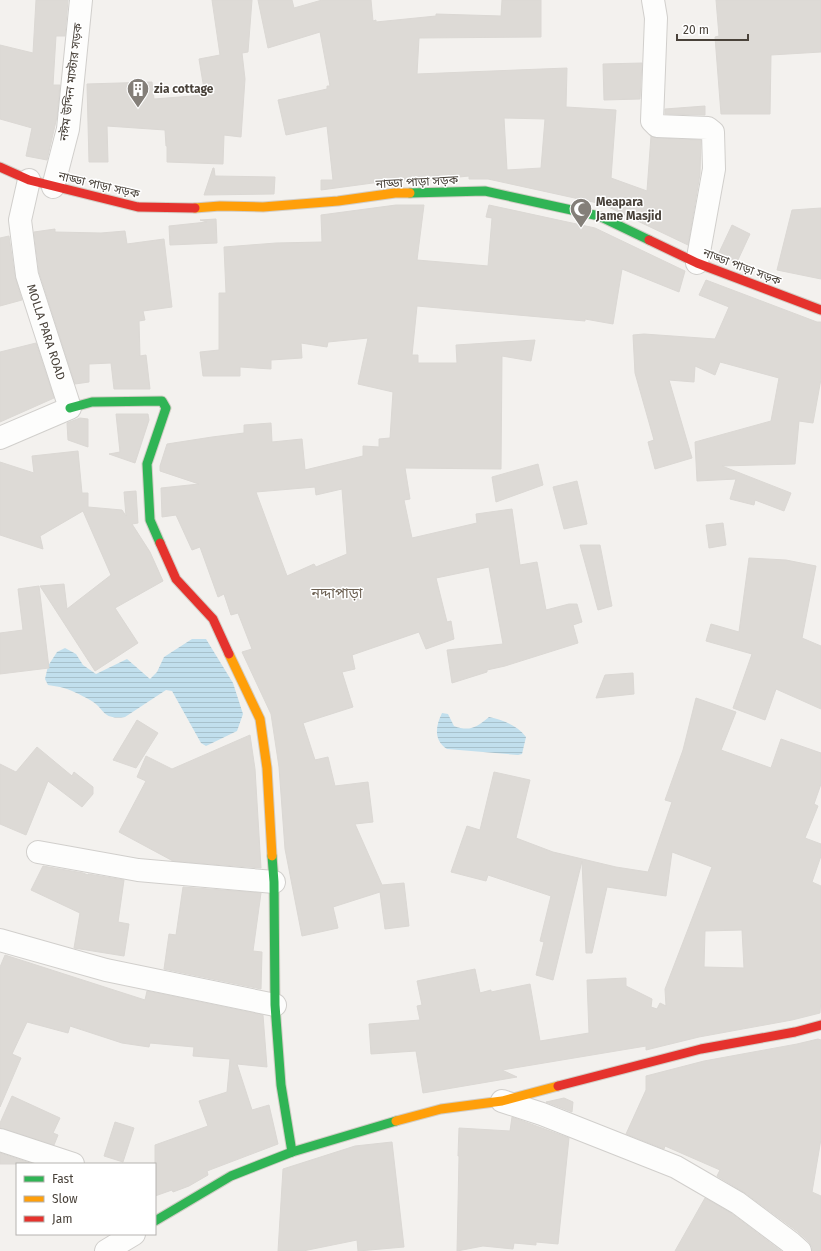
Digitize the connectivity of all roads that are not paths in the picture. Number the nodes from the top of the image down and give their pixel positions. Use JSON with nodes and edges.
{"nodes":[{"id":1,"x":81,"y":0,"type":"edge"},
{"id":2,"x":653,"y":0,"type":"edge"},
{"id":3,"x":0,"y":167,"type":"edge"},
{"id":4,"x":29,"y":180,"type":"junction"},
{"id":5,"x":53,"y":187,"type":"junction"},
{"id":6,"x":697,"y":263,"type":"junction"},
{"id":7,"x":821,"y":310,"type":"edge"},
{"id":8,"x":70,"y":408,"type":"junction"},
{"id":9,"x":0,"y":438,"type":"edge"},
{"id":10,"x":38,"y":852,"type":"dead end"},
{"id":11,"x":274,"y":882,"type":"junction"},
{"id":12,"x":0,"y":940,"type":"edge"},
{"id":13,"x":275,"y":1005,"type":"junction"},
{"id":14,"x":821,"y":1025,"type":"edge"},
{"id":15,"x":502,"y":1101,"type":"junction"},
{"id":16,"x":0,"y":1140,"type":"edge"},
{"id":17,"x":292,"y":1152,"type":"junction"},
{"id":18,"x":70,"y":1163,"type":"edge"},
{"id":19,"x":159,"y":1214,"type":"edge"},
{"id":20,"x":132,"y":1235,"type":"edge"},
{"id":21,"x":106,"y":1251,"type":"edge"},
{"id":22,"x":800,"y":1251,"type":"edge"}],
"edges":[{"from":1,"to":5,"type":"street","name":"নঈম উদ্দিন মাস্টার সড়ক"},
{"from":2,"to":6,"type":"street"},
{"from":3,"to":4,"type":"street","name":"নাড্ডা পাড়া সড়ক"},
{"from":4,"to":5,"type":"street","name":"নাড্ডা পাড়া সড়ক"},
{"from":4,"to":8,"type":"street","name":"MOLLA PARA ROAD"},
{"from":5,"to":6,"type":"street","name":"নাড্ডা পাড়া সড়ক"},
{"from":6,"to":7,"type":"street","name":"নাড্ডা পাড়া সড়ক"},
{"from":8,"to":9,"type":"street"},
{"from":8,"to":11,"type":"street"},
{"from":10,"to":11,"type":"street"},
{"from":11,"to":13,"type":"street"},
{"from":12,"to":13,"type":"street"},
{"from":13,"to":17,"type":"street"},
{"from":14,"to":15,"type":"street"},
{"from":15,"to":17,"type":"street"},
{"from":15,"to":22,"type":"street"},
{"from":16,"to":18,"type":"street"},
{"from":17,"to":19,"type":"street"},
{"from":20,"to":21,"type":"street"}]}
